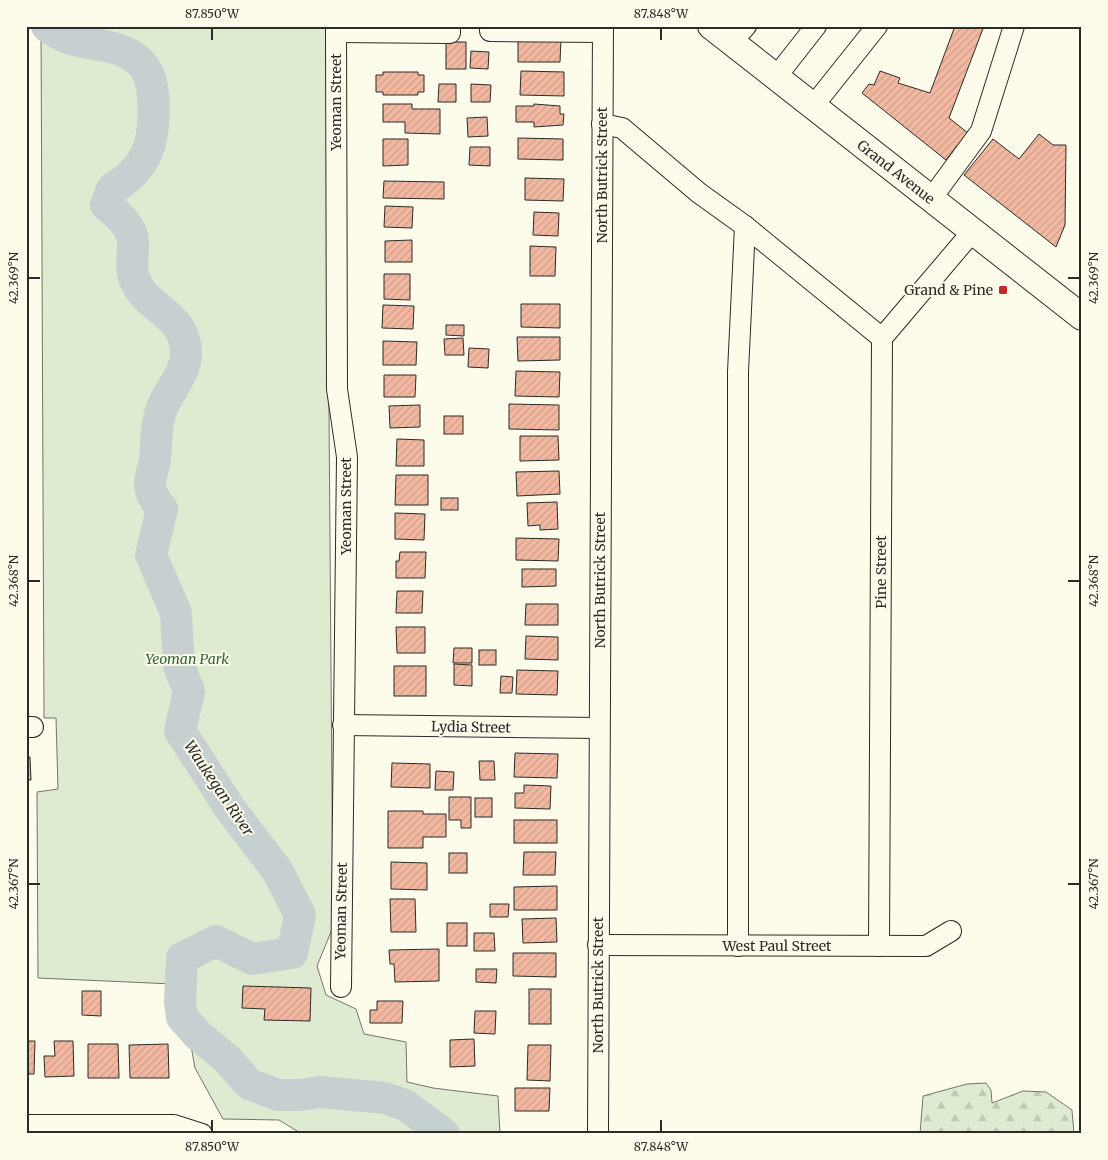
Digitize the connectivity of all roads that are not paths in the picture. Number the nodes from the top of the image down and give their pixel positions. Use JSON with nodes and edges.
{"nodes":[{"id":1,"x":450,"y":26,"type":"edge"},
{"id":2,"x":490,"y":26,"type":"edge"},
{"id":3,"x":711,"y":26,"type":"edge"},
{"id":4,"x":816,"y":26,"type":"edge"},
{"id":5,"x":877,"y":26,"type":"edge"},
{"id":6,"x":1014,"y":26,"type":"edge"},
{"id":7,"x":336,"y":29,"type":"edge"},
{"id":8,"x":603,"y":29,"type":"edge"},
{"id":9,"x":739,"y":34,"type":"edge"},
{"id":10,"x":776,"y":77,"type":"junction"},
{"id":11,"x":814,"y":106,"type":"junction"},
{"id":12,"x":602,"y":124,"type":"junction"},
{"id":13,"x":931,"y":199,"type":"junction"},
{"id":14,"x":745,"y":226,"type":"junction"},
{"id":15,"x":972,"y":231,"type":"junction"},
{"id":16,"x":1082,"y":317,"type":"edge"},
{"id":17,"x":882,"y":338,"type":"junction"},
{"id":18,"x":343,"y":725,"type":"junction"},
{"id":19,"x":599,"y":728,"type":"junction"},
{"id":20,"x":951,"y":931,"type":"dead end"},
{"id":21,"x":598,"y":945,"type":"junction"},
{"id":22,"x":738,"y":946,"type":"junction"},
{"id":23,"x":879,"y":946,"type":"junction"},
{"id":24,"x":341,"y":987,"type":"dead end"},
{"id":25,"x":26,"y":1125,"type":"edge"},
{"id":26,"x":61,"y":1130,"type":"edge"},
{"id":27,"x":202,"y":1134,"type":"edge"},
{"id":28,"x":598,"y":1134,"type":"edge"}],
"edges":[{"from":1,"to":7,"type":"street"},
{"from":2,"to":8,"type":"street"},
{"from":3,"to":9,"type":"main road","name":"Grand Avenue"},
{"from":4,"to":10,"type":"street"},
{"from":5,"to":11,"type":"street"},
{"from":6,"to":13,"type":"street"},
{"from":7,"to":18,"type":"street","name":"Yeoman Street"},
{"from":8,"to":12,"type":"street","name":"North Butrick Street"},
{"from":9,"to":10,"type":"main road","name":"Grand Avenue"},
{"from":10,"to":11,"type":"main road","name":"Grand Avenue"},
{"from":11,"to":13,"type":"main road","name":"Grand Avenue"},
{"from":12,"to":14,"type":"street"},
{"from":12,"to":19,"type":"street","name":"North Butrick Street"},
{"from":13,"to":15,"type":"main road","name":"Grand Avenue"},
{"from":14,"to":17,"type":"street"},
{"from":14,"to":22,"type":"street"},
{"from":15,"to":16,"type":"main road","name":"Grand Avenue"},
{"from":15,"to":17,"type":"street"},
{"from":17,"to":23,"type":"street","name":"Pine Street"},
{"from":18,"to":19,"type":"street","name":"Lydia Street"},
{"from":18,"to":24,"type":"street","name":"Yeoman Street"},
{"from":19,"to":21,"type":"street","name":"North Butrick Street"},
{"from":20,"to":23,"type":"street","name":"West Paul Street"},
{"from":21,"to":22,"type":"street","name":"West Paul Street"},
{"from":21,"to":28,"type":"street","name":"North Butrick Street"},
{"from":22,"to":23,"type":"street","name":"West Paul Street"},
{"from":25,"to":26,"type":"street"},
{"from":26,"to":27,"type":"street"}]}
